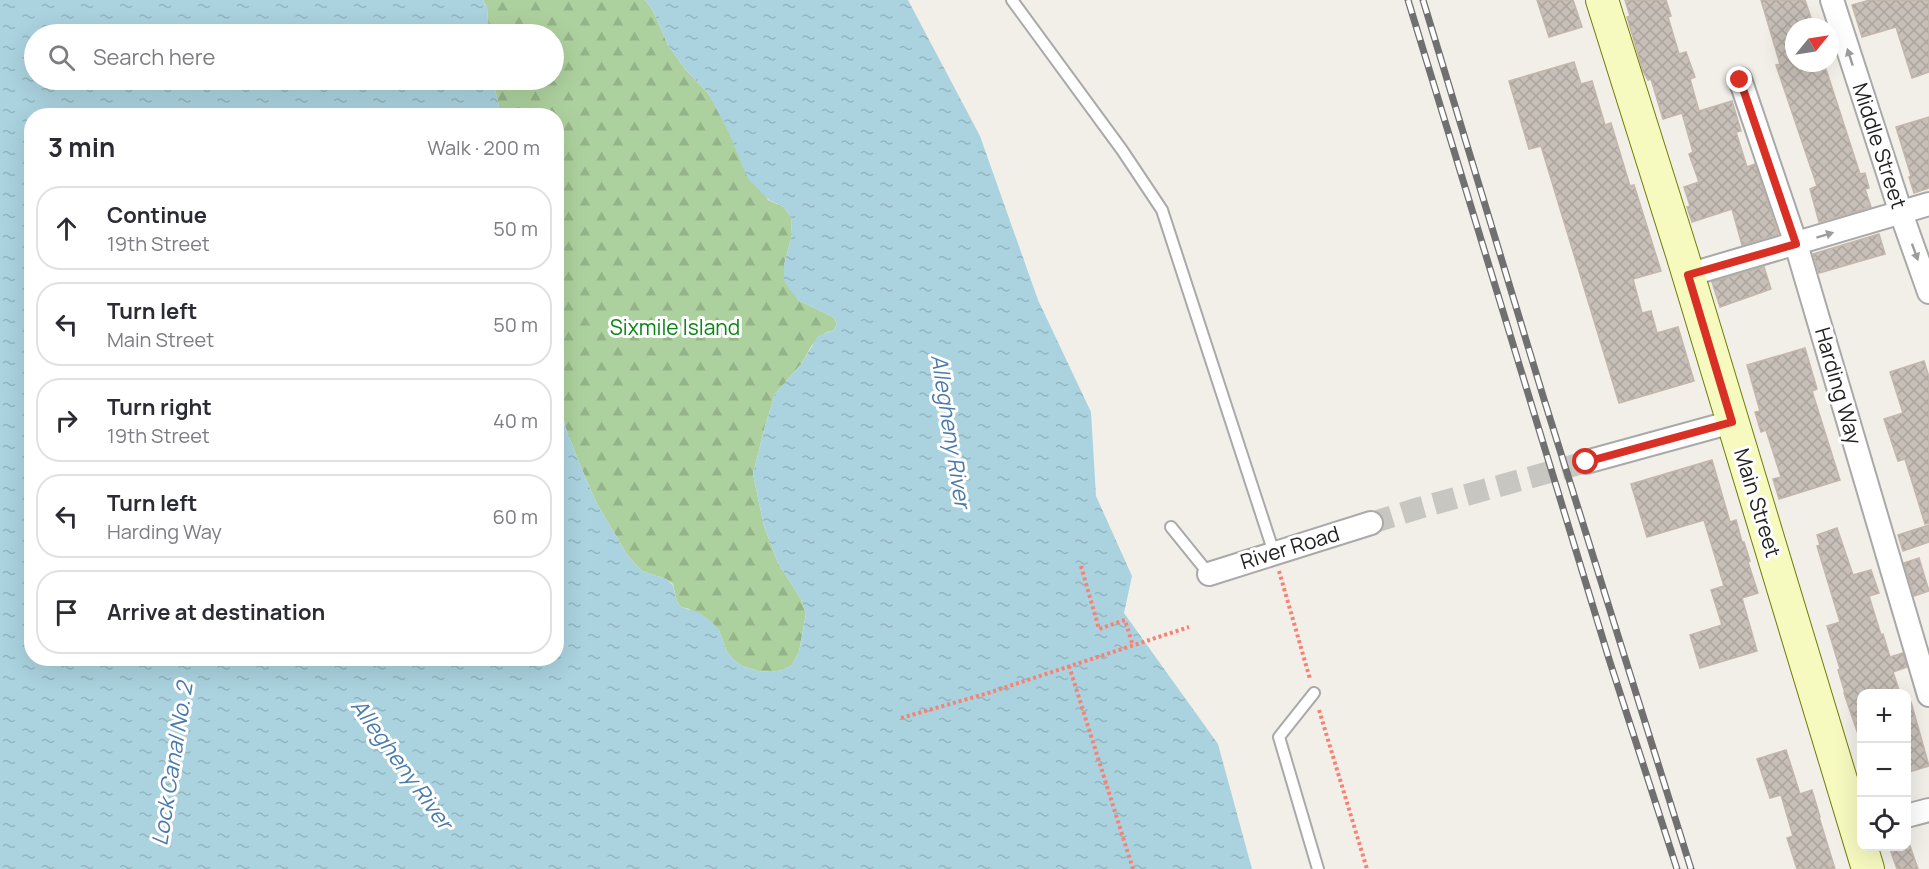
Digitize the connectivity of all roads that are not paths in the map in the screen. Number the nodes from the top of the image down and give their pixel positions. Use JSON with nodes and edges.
{"nodes":[{"id":1,"x":1012,"y":0,"type":"edge"},
{"id":2,"x":1602,"y":0,"type":"edge"},
{"id":3,"x":1832,"y":0,"type":"edge"},
{"id":4,"x":1740,"y":80,"type":"dead end"},
{"id":5,"x":1929,"y":204,"type":"edge"},
{"id":6,"x":1900,"y":213,"type":"junction"},
{"id":7,"x":1796,"y":244,"type":"junction"},
{"id":8,"x":1688,"y":275,"type":"junction"},
{"id":9,"x":1929,"y":292,"type":"edge"},
{"id":10,"x":1732,"y":422,"type":"junction"},
{"id":11,"x":1586,"y":462,"type":"tunnel mouth"},
{"id":12,"x":1371,"y":523,"type":"tunnel mouth"},
{"id":13,"x":1171,"y":527,"type":"dead end"},
{"id":14,"x":1274,"y":553,"type":"junction"},
{"id":15,"x":1209,"y":574,"type":"joint"},
{"id":16,"x":1314,"y":693,"type":"dead end"},
{"id":17,"x":1929,"y":695,"type":"edge"},
{"id":18,"x":1929,"y":810,"type":"edge"},
{"id":19,"x":1911,"y":815,"type":"edge"},
{"id":20,"x":1857,"y":825,"type":"edge"},
{"id":21,"x":1864,"y":851,"type":"edge"},
{"id":22,"x":1318,"y":869,"type":"edge"},
{"id":23,"x":1868,"y":869,"type":"edge"}],
"edges":[{"from":1,"to":14,"type":"lane"},
{"from":2,"to":8,"type":"main road","name":"Main Street"},
{"from":6,"to":3,"type":"street","name":"Middle Street","one_way":true},
{"from":4,"to":7,"type":"street","name":"Harding Way"},
{"from":5,"to":6,"type":"street"},
{"from":7,"to":6,"type":"street","one_way":true},
{"from":6,"to":9,"type":"street","name":"Middle Street","one_way":true},
{"from":7,"to":8,"type":"street"},
{"from":7,"to":17,"type":"street","name":"Harding Way"},
{"from":8,"to":10,"type":"main road","name":"Main Street"},
{"from":10,"to":11,"type":"street"},
{"from":10,"to":20,"type":"main road","name":"Main Street"},
{"from":12,"to":14,"type":"street","name":"River Road"},
{"from":13,"to":15,"type":"lane"},
{"from":14,"to":15,"type":"street","name":"River Road"},
{"from":16,"to":22,"type":"lane"},
{"from":18,"to":19,"type":"street"},
{"from":21,"to":23,"type":"main road","name":"Main Street"}]}
